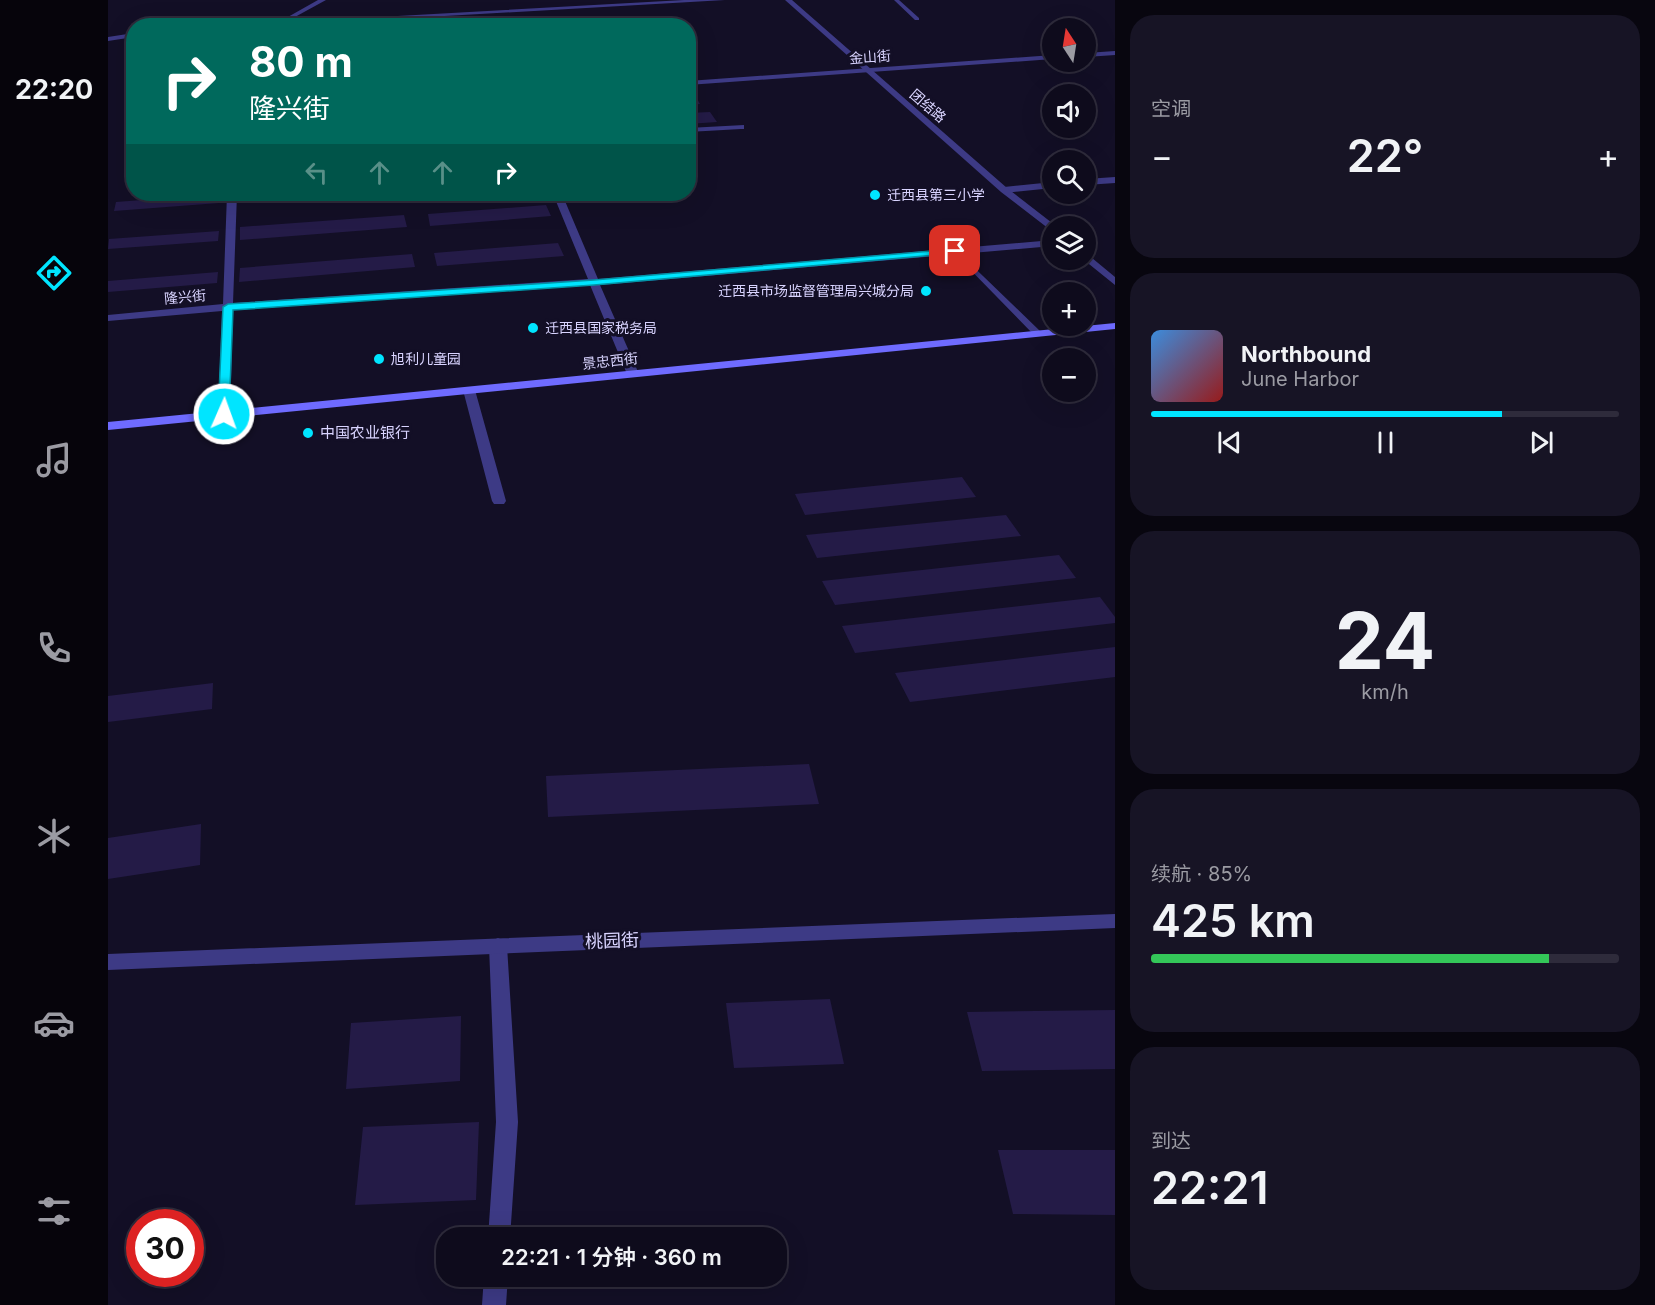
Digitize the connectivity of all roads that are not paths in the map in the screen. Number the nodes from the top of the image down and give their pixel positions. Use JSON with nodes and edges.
{"nodes":[{"id":1,"x":323,"y":0,"type":"edge"},
{"id":2,"x":722,"y":0,"type":"edge"},
{"id":3,"x":788,"y":0,"type":"edge"},
{"id":4,"x":896,"y":0,"type":"edge"},
{"id":5,"x":289,"y":18,"type":"edge"},
{"id":6,"x":362,"y":18,"type":"edge"},
{"id":7,"x":917,"y":19,"type":"dead end"},
{"id":8,"x":126,"y":36,"type":"edge"},
{"id":9,"x":108,"y":39,"type":"edge"},
{"id":10,"x":1115,"y":53,"type":"edge"},
{"id":11,"x":1096,"y":54,"type":"edge"},
{"id":12,"x":1042,"y":58,"type":"edge"},
{"id":13,"x":866,"y":70,"type":"junction"},
{"id":14,"x":696,"y":82,"type":"edge"},
{"id":15,"x":741,"y":127,"type":"dead end"},
{"id":16,"x":696,"y":130,"type":"edge"},
{"id":17,"x":1115,"y":180,"type":"edge"},
{"id":18,"x":1096,"y":182,"type":"edge"},
{"id":19,"x":1042,"y":186,"type":"edge"},
{"id":20,"x":1004,"y":190,"type":"junction"},
{"id":21,"x":232,"y":201,"type":"edge"},
{"id":22,"x":560,"y":201,"type":"edge"},
{"id":23,"x":1042,"y":220,"type":"edge"},
{"id":24,"x":1042,"y":244,"type":"edge"},
{"id":25,"x":955,"y":251,"type":"junction"},
{"id":26,"x":1096,"y":265,"type":"edge"},
{"id":27,"x":594,"y":282,"type":"junction"},
{"id":28,"x":1115,"y":282,"type":"edge"},
{"id":29,"x":228,"y":307,"type":"junction"},
{"id":30,"x":108,"y":318,"type":"edge"},
{"id":31,"x":1115,"y":326,"type":"edge"},
{"id":32,"x":1037,"y":333,"type":"junction"},
{"id":33,"x":633,"y":374,"type":"junction"},
{"id":34,"x":469,"y":390,"type":"junction"},
{"id":35,"x":224,"y":414,"type":"junction"},
{"id":36,"x":108,"y":426,"type":"edge"},
{"id":37,"x":500,"y":501,"type":"dead end"},
{"id":38,"x":1115,"y":921,"type":"edge"},
{"id":39,"x":498,"y":946,"type":"junction"},
{"id":40,"x":108,"y":962,"type":"edge"},
{"id":41,"x":500,"y":1227,"type":"edge"},
{"id":42,"x":496,"y":1287,"type":"edge"},
{"id":43,"x":495,"y":1305,"type":"edge"}],
"edges":[{"from":1,"to":5,"type":"street"},
{"from":2,"to":6,"type":"street"},
{"from":3,"to":13,"type":"street","name":"团结路"},
{"from":4,"to":7,"type":"lane"},
{"from":8,"to":9,"type":"street"},
{"from":10,"to":11,"type":"street"},
{"from":12,"to":13,"type":"street","name":"金山街"},
{"from":13,"to":14,"type":"street","name":"金山街"},
{"from":13,"to":20,"type":"street","name":"团结路"},
{"from":15,"to":16,"type":"street"},
{"from":17,"to":18,"type":"street"},
{"from":19,"to":20,"type":"street"},
{"from":20,"to":23,"type":"street","name":"团结路"},
{"from":21,"to":29,"type":"street"},
{"from":22,"to":27,"type":"street"},
{"from":24,"to":25,"type":"street","name":"隆兴街"},
{"from":25,"to":27,"type":"street","name":"隆兴街"},
{"from":25,"to":32,"type":"lane"},
{"from":26,"to":28,"type":"street"},
{"from":27,"to":29,"type":"street","name":"隆兴街"},
{"from":27,"to":33,"type":"street"},
{"from":29,"to":30,"type":"street","name":"隆兴街"},
{"from":29,"to":35,"type":"street"},
{"from":31,"to":32,"type":"main road","name":"景忠西街"},
{"from":32,"to":33,"type":"main road","name":"景忠西街"},
{"from":33,"to":34,"type":"main road","name":"景忠西街"},
{"from":34,"to":35,"type":"main road","name":"景忠西街"},
{"from":34,"to":37,"type":"street"},
{"from":35,"to":36,"type":"main road","name":"景忠西街"},
{"from":38,"to":39,"type":"street","name":"桃园街"},
{"from":39,"to":40,"type":"street","name":"桃园街"},
{"from":39,"to":41,"type":"street"},
{"from":42,"to":43,"type":"street"}]}
